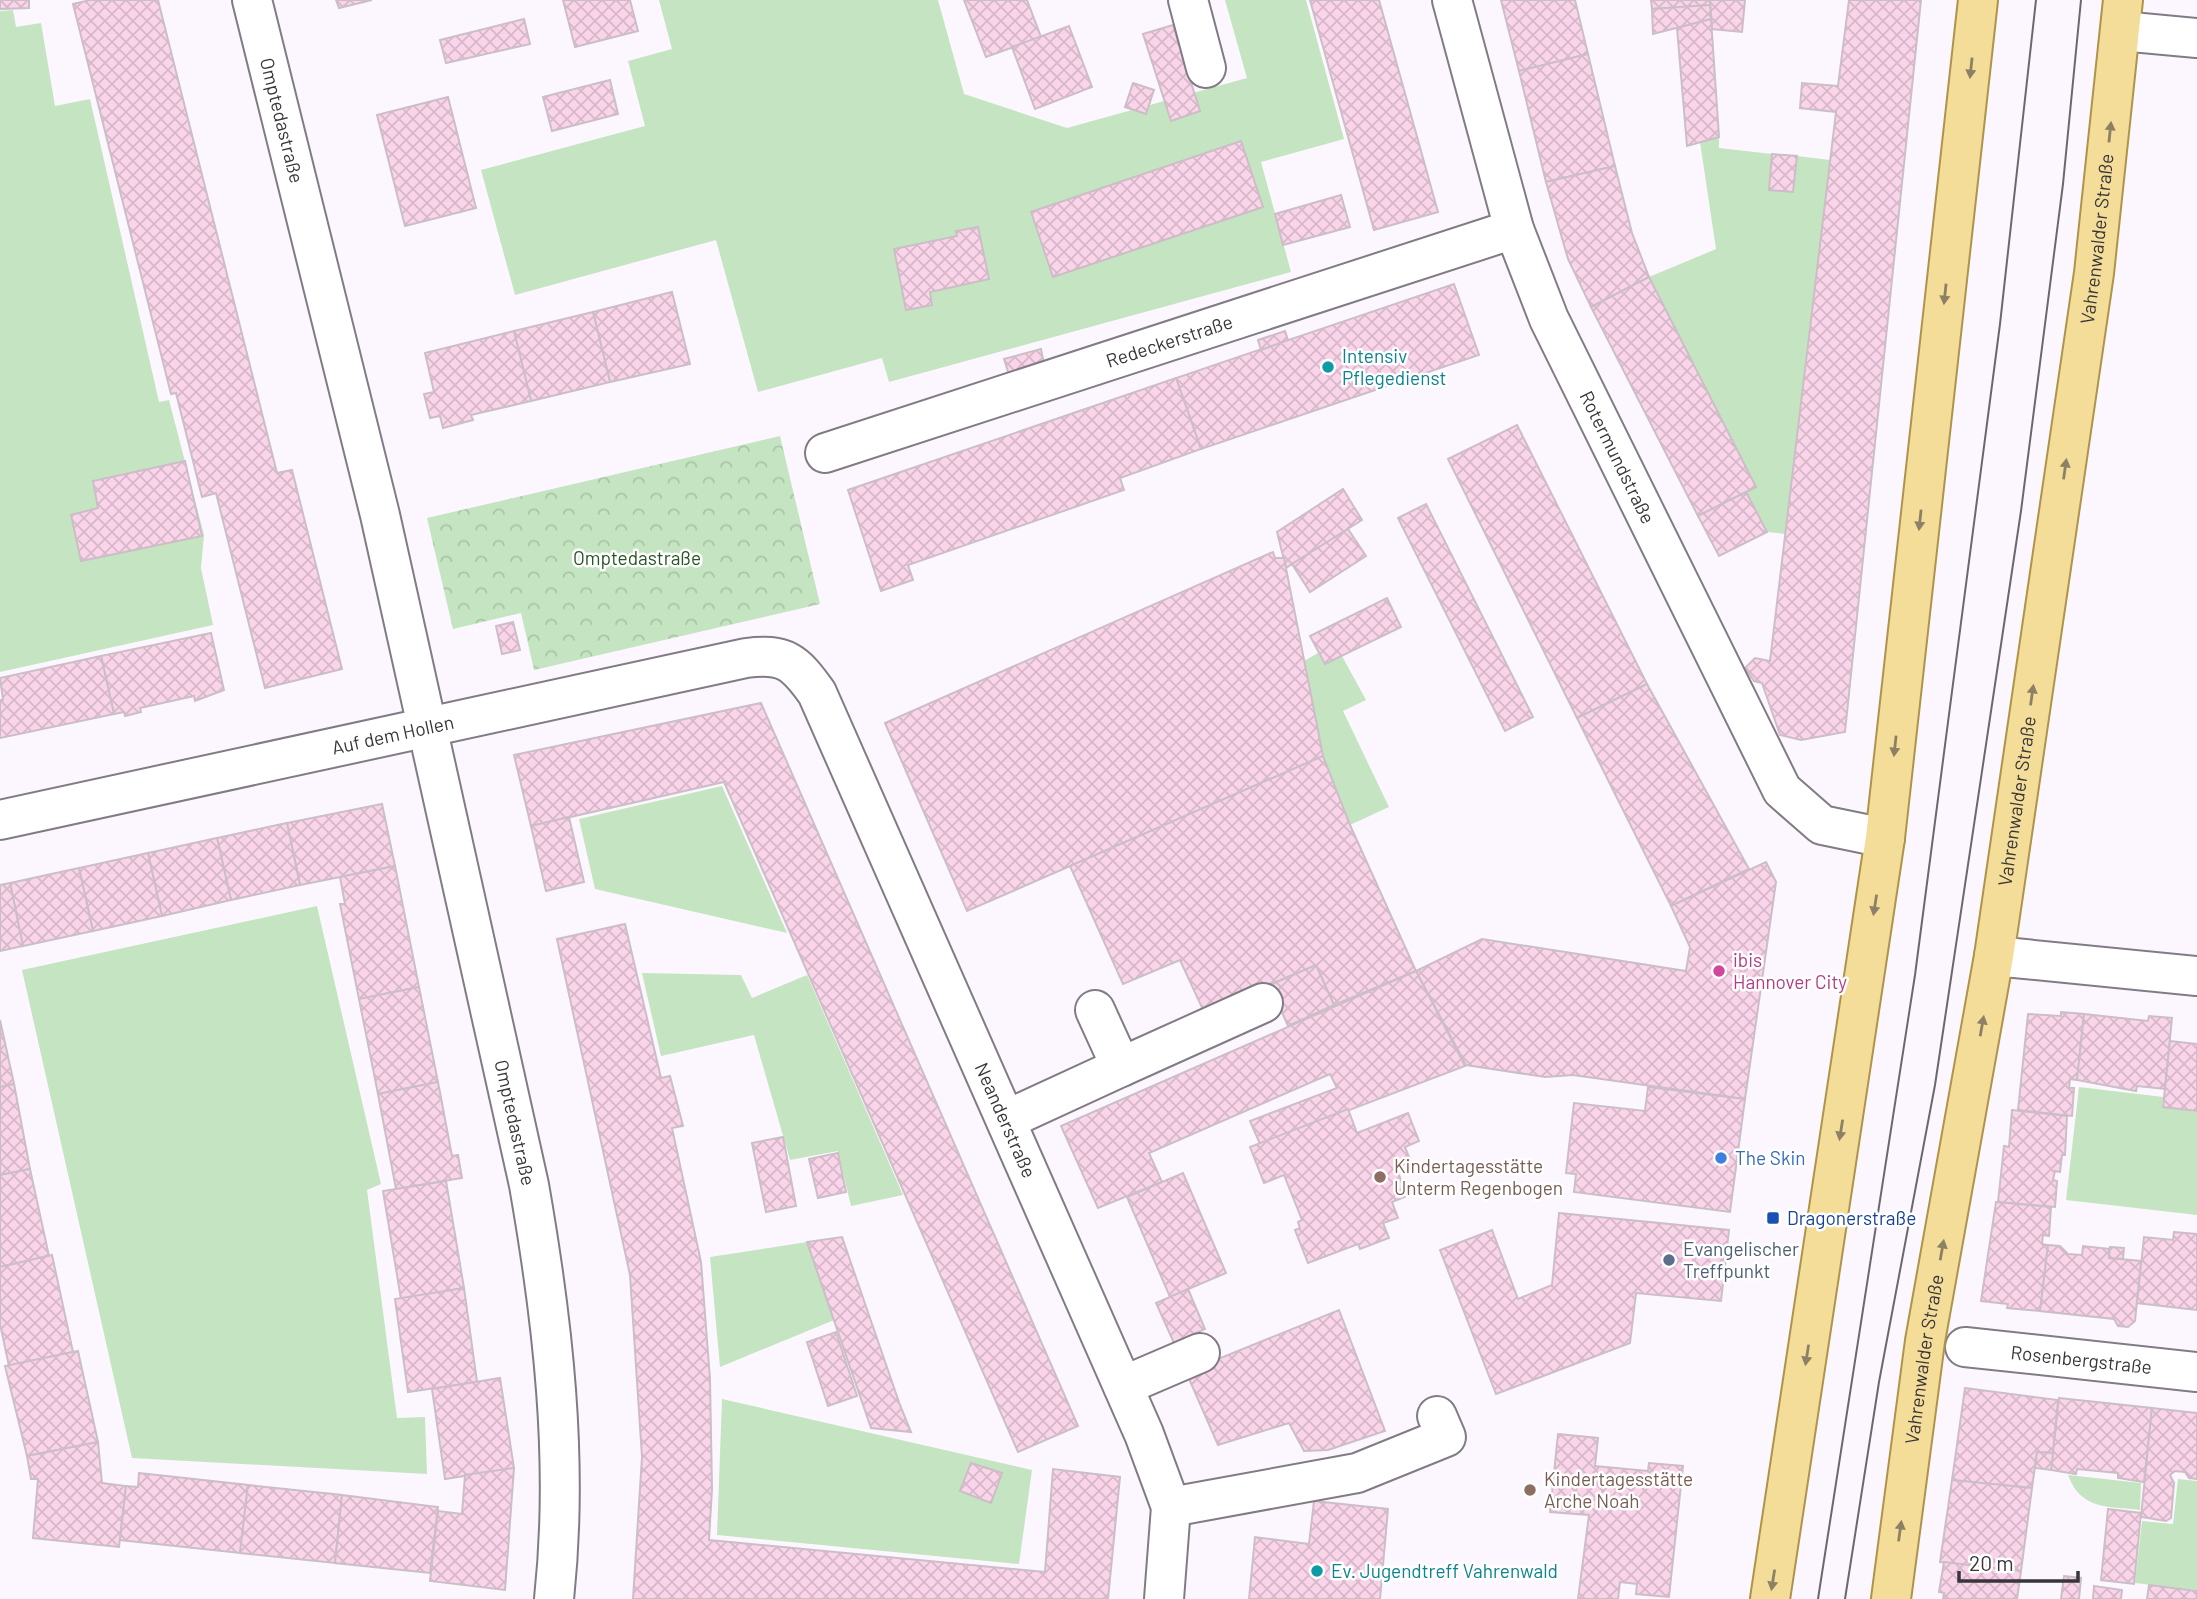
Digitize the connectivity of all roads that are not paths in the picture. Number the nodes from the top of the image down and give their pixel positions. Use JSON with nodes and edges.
{"nodes":[{"id":1,"x":252,"y":0,"type":"edge"},
{"id":2,"x":1188,"y":0,"type":"edge"},
{"id":3,"x":1452,"y":0,"type":"edge"},
{"id":4,"x":1978,"y":0,"type":"edge"},
{"id":5,"x":2122,"y":15,"type":"edge"},
{"id":6,"x":2197,"y":38,"type":"edge"},
{"id":7,"x":1206,"y":68,"type":"dead end"},
{"id":8,"x":1514,"y":229,"type":"junction"},
{"id":9,"x":825,"y":453,"type":"dead end"},
{"id":10,"x":787,"y":659,"type":"joint"},
{"id":11,"x":429,"y":726,"type":"junction"},
{"id":12,"x":0,"y":820,"type":"edge"},
{"id":13,"x":1885,"y":838,"type":"junction"},
{"id":14,"x":1994,"y":956,"type":"junction"},
{"id":15,"x":2197,"y":976,"type":"edge"},
{"id":16,"x":1263,"y":1003,"type":"dead end"},
{"id":17,"x":1095,"y":1010,"type":"dead end"},
{"id":18,"x":1121,"y":1067,"type":"junction"},
{"id":19,"x":1006,"y":1120,"type":"junction"},
{"id":20,"x":1983,"y":1349,"type":"dead end"},
{"id":21,"x":1200,"y":1353,"type":"dead end"},
{"id":22,"x":2197,"y":1372,"type":"edge"},
{"id":23,"x":1124,"y":1386,"type":"junction"},
{"id":24,"x":1437,"y":1416,"type":"dead end"},
{"id":25,"x":1171,"y":1507,"type":"junction"},
{"id":26,"x":554,"y":1599,"type":"edge"},
{"id":27,"x":1164,"y":1599,"type":"edge"},
{"id":28,"x":1770,"y":1599,"type":"edge"},
{"id":29,"x":1891,"y":1599,"type":"edge"}],
"edges":[{"from":1,"to":11,"type":"street","name":"Omptedastraße"},
{"from":2,"to":7,"type":"street"},
{"from":3,"to":8,"type":"street","name":"Rotermundstraße"},
{"from":4,"to":13,"type":"main road","one_way":true},
{"from":5,"to":6,"type":"street"},
{"from":14,"to":5,"type":"main road","name":"Vahrenwalder Straße","one_way":true},
{"from":8,"to":9,"type":"street","name":"Redeckerstraße"},
{"from":8,"to":13,"type":"street","name":"Rotermundstraße"},
{"from":10,"to":11,"type":"street","name":"Auf dem Hollen"},
{"from":10,"to":19,"type":"street","name":"Neanderstraße"},
{"from":11,"to":12,"type":"street","name":"Auf dem Hollen"},
{"from":11,"to":26,"type":"street","name":"Omptedastraße"},
{"from":13,"to":28,"type":"main road","one_way":true},
{"from":14,"to":15,"type":"street"},
{"from":29,"to":14,"type":"main road","name":"Vahrenwalder Straße","one_way":true},
{"from":16,"to":18,"type":"street"},
{"from":17,"to":18,"type":"street"},
{"from":18,"to":19,"type":"street"},
{"from":19,"to":23,"type":"street","name":"Neanderstraße"},
{"from":20,"to":22,"type":"street","name":"Rosenbergstraße"},
{"from":21,"to":23,"type":"street"},
{"from":23,"to":25,"type":"street","name":"Neanderstraße"},
{"from":24,"to":25,"type":"street"},
{"from":25,"to":27,"type":"street","name":"Neanderstraße"}]}
